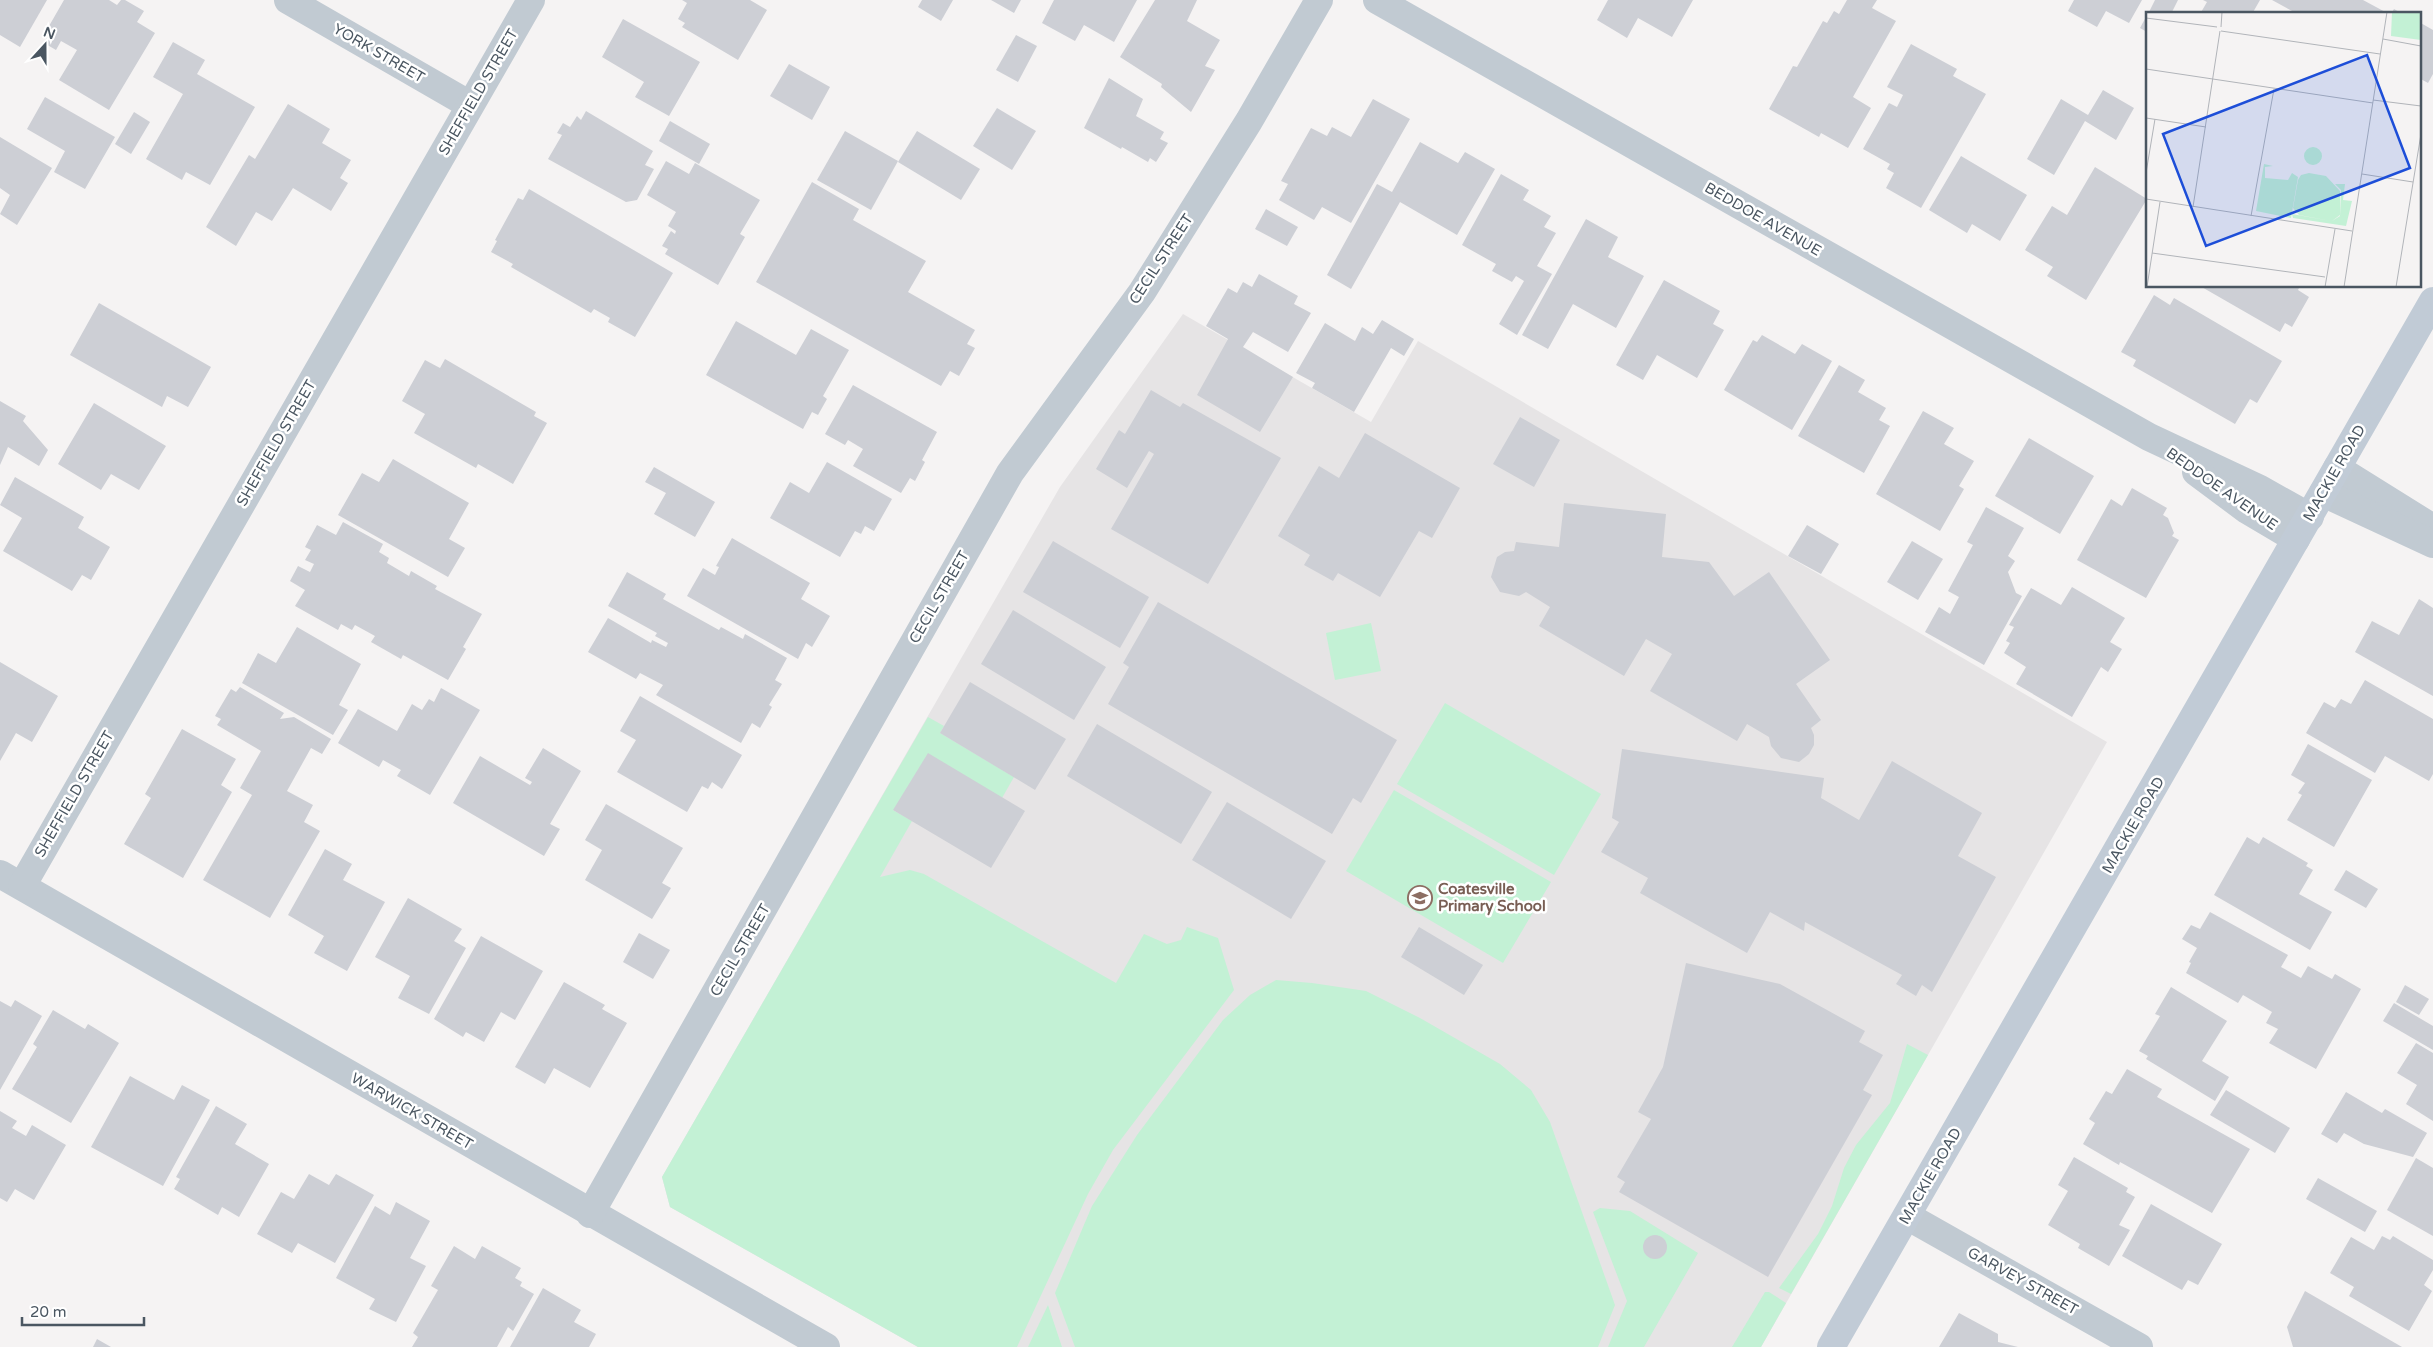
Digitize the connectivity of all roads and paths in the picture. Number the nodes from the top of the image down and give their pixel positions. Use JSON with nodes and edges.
{"nodes":[{"id":1,"x":288,"y":0,"type":"edge"},
{"id":2,"x":531,"y":0,"type":"edge"},
{"id":3,"x":1319,"y":0,"type":"edge"},
{"id":4,"x":1377,"y":0,"type":"edge"},
{"id":5,"x":470,"y":105,"type":"junction"},
{"id":6,"x":2433,"y":302,"type":"edge"},
{"id":7,"x":2337,"y":468,"type":"junction"},
{"id":8,"x":2323,"y":493,"type":"junction"},
{"id":9,"x":2303,"y":528,"type":"junction"},
{"id":10,"x":2433,"y":528,"type":"edge"},
{"id":11,"x":2433,"y":544,"type":"edge"},
{"id":12,"x":11,"y":880,"type":"edge"},
{"id":13,"x":590,"y":1214,"type":"junction"},
{"id":14,"x":1907,"y":1216,"type":"junction"},
{"id":15,"x":826,"y":1347,"type":"edge"},
{"id":16,"x":1830,"y":1347,"type":"edge"},
{"id":17,"x":2139,"y":1347,"type":"edge"}],
"edges":[{"from":1,"to":5,"type":"street","name":"YORK STREET"},
{"from":2,"to":5,"type":"street","name":"SHEFFIELD STREET"},
{"from":3,"to":13,"type":"street","name":"CECIL STREET"},
{"from":4,"to":9,"type":"street","name":"BEDDOE AVENUE"},
{"from":5,"to":12,"type":"street","name":"SHEFFIELD STREET"},
{"from":6,"to":7,"type":"street","name":"MACKIE ROAD"},
{"from":7,"to":8,"type":"street","name":"MACKIE ROAD"},
{"from":7,"to":10,"type":"street"},
{"from":8,"to":9,"type":"street","name":"MACKIE ROAD"},
{"from":8,"to":11,"type":"street"},
{"from":9,"to":14,"type":"street","name":"MACKIE ROAD"},
{"from":12,"to":13,"type":"street","name":"WARWICK STREET"},
{"from":13,"to":15,"type":"street","name":"WARWICK STREET"},
{"from":14,"to":16,"type":"street","name":"MACKIE ROAD"},
{"from":14,"to":17,"type":"street","name":"GARVEY STREET"}]}
